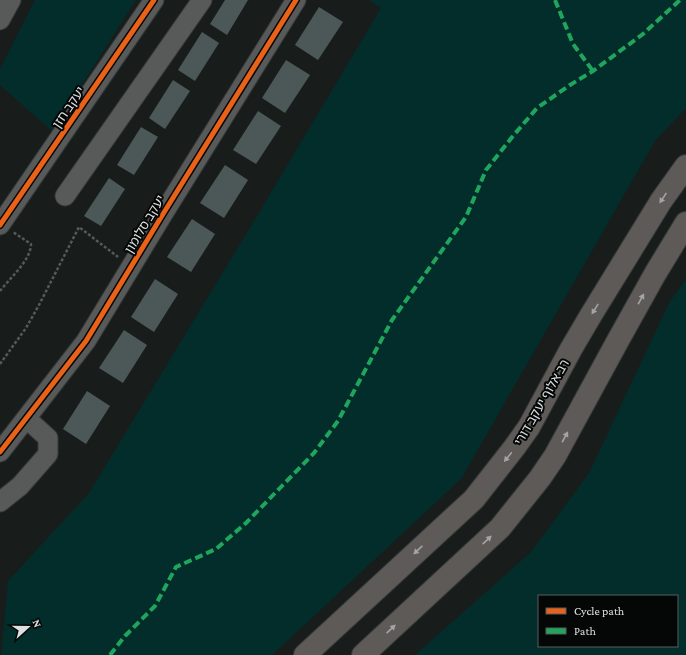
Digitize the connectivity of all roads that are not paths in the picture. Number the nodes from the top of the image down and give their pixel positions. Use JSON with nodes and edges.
{"nodes":[{"id":1,"x":11,"y":0,"type":"edge"},
{"id":2,"x":154,"y":0,"type":"edge"},
{"id":3,"x":202,"y":0,"type":"edge"},
{"id":4,"x":296,"y":0,"type":"edge"},
{"id":5,"x":0,"y":20,"type":"edge"},
{"id":6,"x":686,"y":166,"type":"edge"},
{"id":7,"x":65,"y":196,"type":"dead end"},
{"id":8,"x":686,"y":223,"type":"edge"},
{"id":9,"x":1,"y":225,"type":"edge"},
{"id":10,"x":27,"y":419,"type":"junction"},
{"id":11,"x":0,"y":452,"type":"edge"},
{"id":12,"x":0,"y":502,"type":"edge"},
{"id":13,"x":305,"y":655,"type":"edge"},
{"id":14,"x":363,"y":655,"type":"edge"}],
"edges":[{"from":1,"to":5,"type":"street"},
{"from":2,"to":9,"type":"street","name":"יעקב חזן"},
{"from":3,"to":7,"type":"street"},
{"from":4,"to":10,"type":"street","name":"יעקב סלומון"},
{"from":6,"to":13,"type":"main road","name":"רב אלוף יעקב דורי","one_way":true},
{"from":14,"to":8,"type":"main road","one_way":true},
{"from":10,"to":11,"type":"street","name":"יעקב סלומון"},
{"from":10,"to":12,"type":"street"}]}
